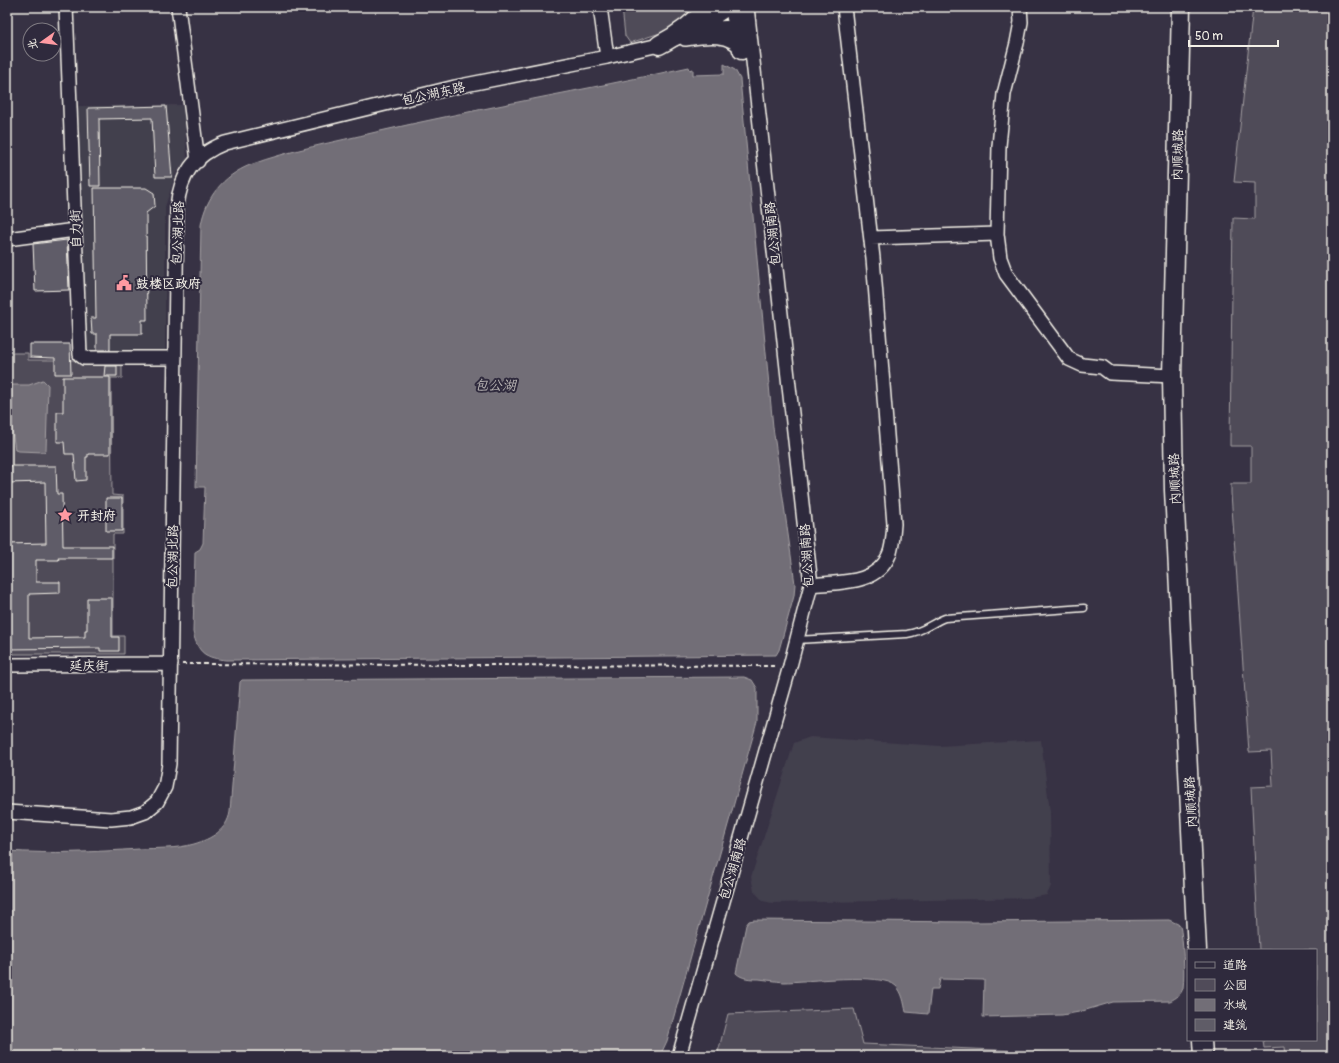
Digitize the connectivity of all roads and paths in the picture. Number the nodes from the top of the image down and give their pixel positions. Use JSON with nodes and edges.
{"nodes":[{"id":1,"x":66,"y":7,"type":"edge"},
{"id":2,"x":178,"y":7,"type":"edge"},
{"id":3,"x":600,"y":7,"type":"edge"},
{"id":4,"x":708,"y":7,"type":"edge"},
{"id":5,"x":730,"y":7,"type":"edge"},
{"id":6,"x":734,"y":7,"type":"edge"},
{"id":7,"x":747,"y":7,"type":"edge"},
{"id":8,"x":844,"y":7,"type":"edge"},
{"id":9,"x":1020,"y":7,"type":"edge"},
{"id":10,"x":1181,"y":7,"type":"edge"},
{"id":11,"x":677,"y":38,"type":"junction"},
{"id":12,"x":743,"y":40,"type":"junction"},
{"id":13,"x":607,"y":57,"type":"junction"},
{"id":14,"x":754,"y":74,"type":"joint"},
{"id":15,"x":198,"y":161,"type":"junction"},
{"id":16,"x":75,"y":230,"type":"junction"},
{"id":17,"x":997,"y":234,"type":"junction"},
{"id":18,"x":871,"y":238,"type":"junction"},
{"id":19,"x":7,"y":239,"type":"edge"},
{"id":20,"x":175,"y":358,"type":"junction"},
{"id":21,"x":1172,"y":376,"type":"junction"},
{"id":22,"x":811,"y":585,"type":"junction"},
{"id":23,"x":1084,"y":608,"type":"dead end"},
{"id":24,"x":796,"y":640,"type":"junction"},
{"id":25,"x":170,"y":664,"type":"junction"},
{"id":26,"x":7,"y":665,"type":"edge"},
{"id":27,"x":790,"y":666,"type":"junction"},
{"id":28,"x":7,"y":812,"type":"edge"},
{"id":29,"x":1197,"y":949,"type":"edge"},
{"id":30,"x":1202,"y":1041,"type":"edge"},
{"id":31,"x":679,"y":1056,"type":"edge"},
{"id":32,"x":1203,"y":1056,"type":"edge"}],
"edges":[{"from":1,"to":16,"type":"street","name":"自力街"},
{"from":2,"to":15,"type":"street"},
{"from":3,"to":13,"type":"street"},
{"from":4,"to":11,"type":"street"},
{"from":5,"to":11,"type":"street","name":"包公湖东路"},
{"from":6,"to":12,"type":"street"},
{"from":7,"to":12,"type":"street"},
{"from":8,"to":18,"type":"street"},
{"from":9,"to":17,"type":"street"},
{"from":10,"to":21,"type":"street","name":"内顺城路"},
{"from":11,"to":12,"type":"street","name":"包公湖东路"},
{"from":11,"to":12,"type":"street"},
{"from":11,"to":13,"type":"street","name":"包公湖东路"},
{"from":12,"to":14,"type":"street","name":"包公湖东路"},
{"from":13,"to":15,"type":"street","name":"包公湖东路"},
{"from":14,"to":22,"type":"street","name":"包公湖南路"},
{"from":15,"to":20,"type":"street","name":"包公湖北路"},
{"from":16,"to":19,"type":"street"},
{"from":16,"to":20,"type":"street","name":"自力街"},
{"from":17,"to":18,"type":"street"},
{"from":17,"to":21,"type":"street"},
{"from":18,"to":22,"type":"street"},
{"from":20,"to":25,"type":"street","name":"包公湖北路"},
{"from":21,"to":29,"type":"street","name":"内顺城路"},
{"from":22,"to":24,"type":"street","name":"包公湖南路"},
{"from":23,"to":24,"type":"lane"},
{"from":24,"to":27,"type":"street","name":"包公湖南路"},
{"from":25,"to":26,"type":"street","name":"延庆街"},
{"from":25,"to":27,"type":"path"},
{"from":25,"to":28,"type":"street","name":"包公湖北路"},
{"from":27,"to":31,"type":"street","name":"包公湖南路"},
{"from":30,"to":32,"type":"street"}]}
